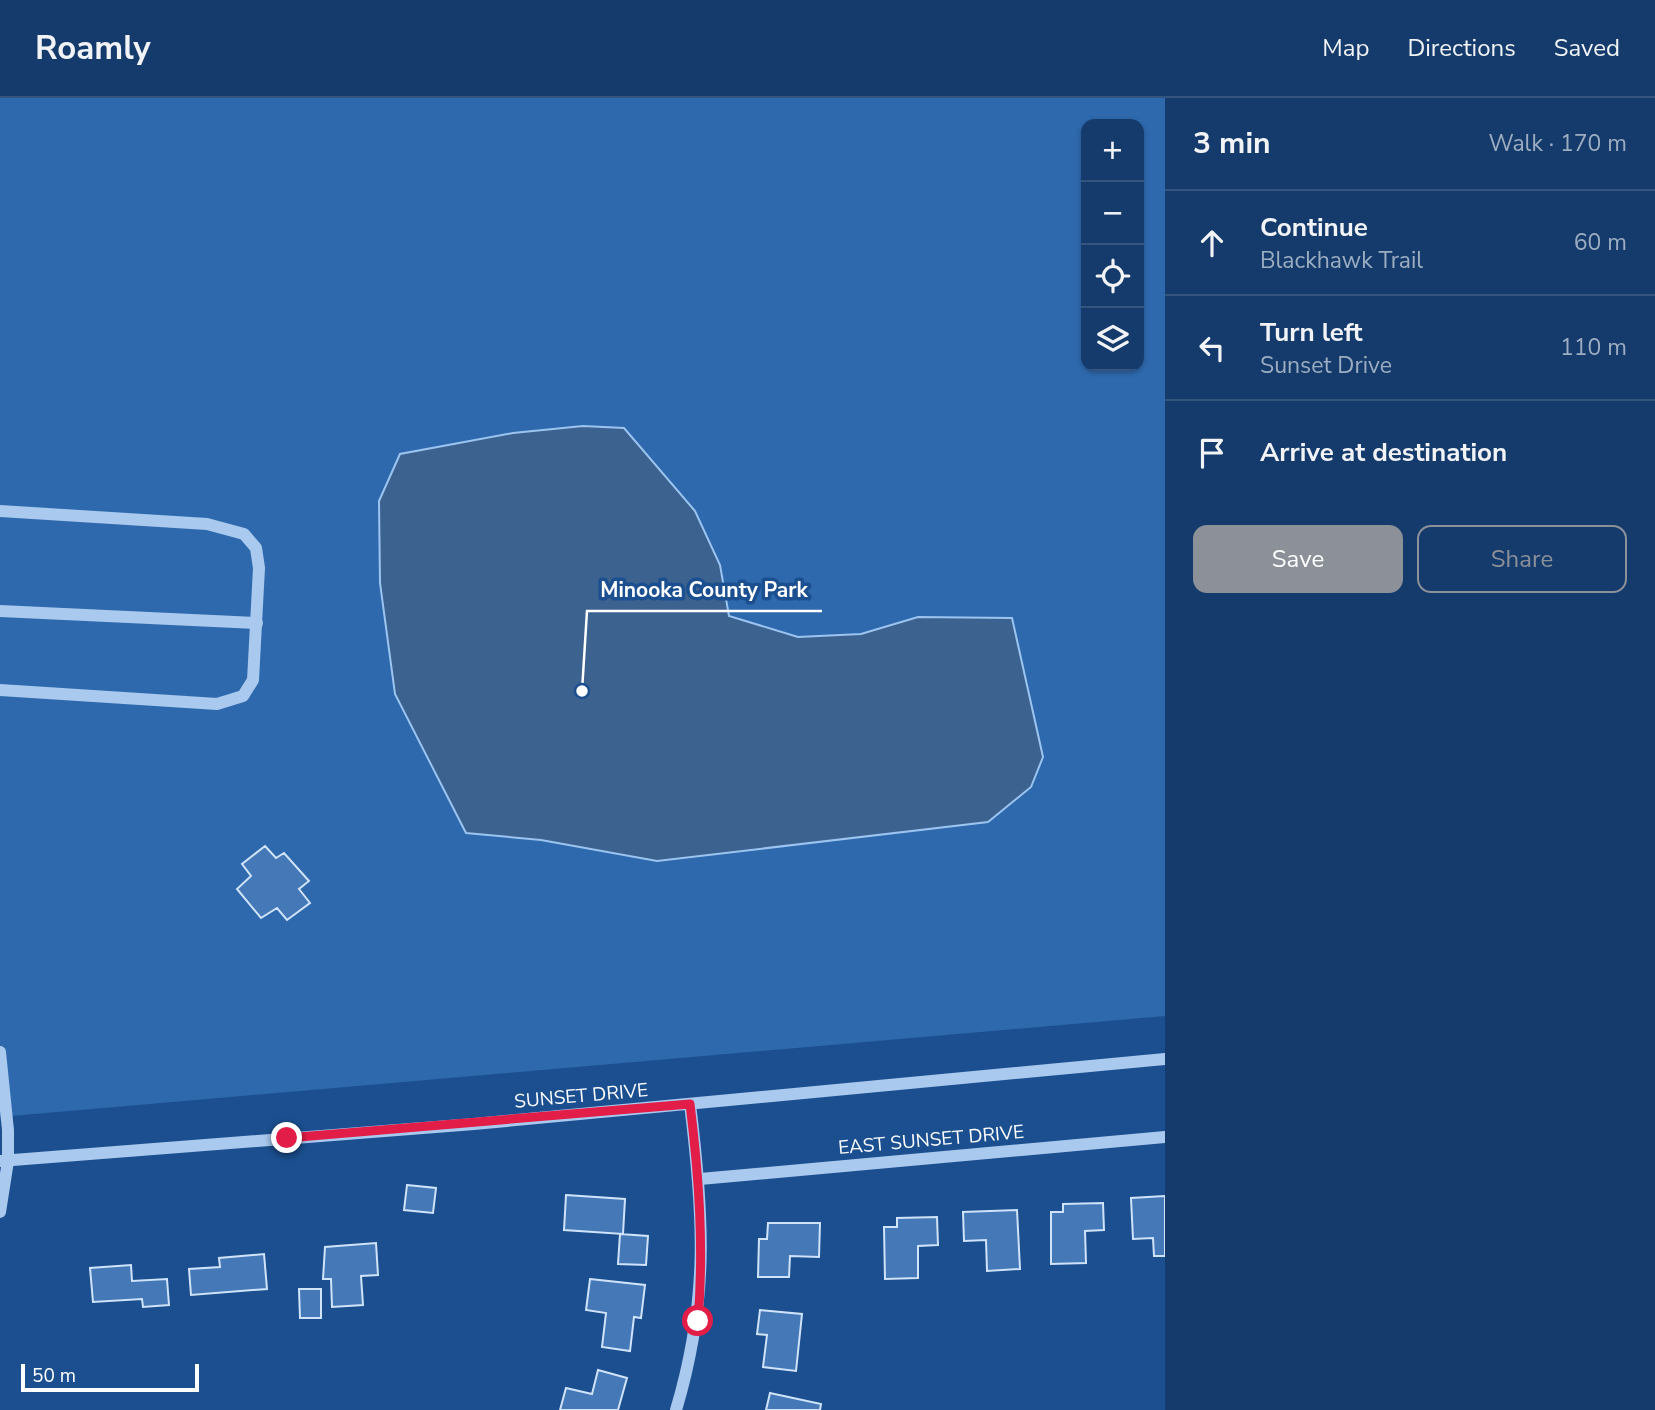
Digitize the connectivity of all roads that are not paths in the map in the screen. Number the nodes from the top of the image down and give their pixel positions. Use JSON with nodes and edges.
{"nodes":[{"id":1,"x":0,"y":511,"type":"edge"},
{"id":2,"x":0,"y":611,"type":"edge"},
{"id":3,"x":257,"y":623,"type":"junction"},
{"id":4,"x":0,"y":690,"type":"edge"},
{"id":5,"x":0,"y":1052,"type":"edge"},
{"id":6,"x":1165,"y":1059,"type":"edge"},
{"id":7,"x":690,"y":1104,"type":"junction"},
{"id":8,"x":1165,"y":1137,"type":"edge"},
{"id":9,"x":4,"y":1161,"type":"edge"},
{"id":10,"x":700,"y":1179,"type":"junction"},
{"id":11,"x":0,"y":1212,"type":"edge"},
{"id":12,"x":676,"y":1410,"type":"edge"}],
"edges":[{"from":1,"to":3,"type":"street"},
{"from":2,"to":3,"type":"street"},
{"from":3,"to":4,"type":"street"},
{"from":5,"to":9,"type":"street"},
{"from":6,"to":7,"type":"street","name":"SUNSET DRIVE"},
{"from":7,"to":9,"type":"street","name":"SUNSET DRIVE"},
{"from":7,"to":10,"type":"street"},
{"from":8,"to":10,"type":"street","name":"EAST SUNSET DRIVE"},
{"from":9,"to":11,"type":"street"},
{"from":10,"to":12,"type":"street"}]}
